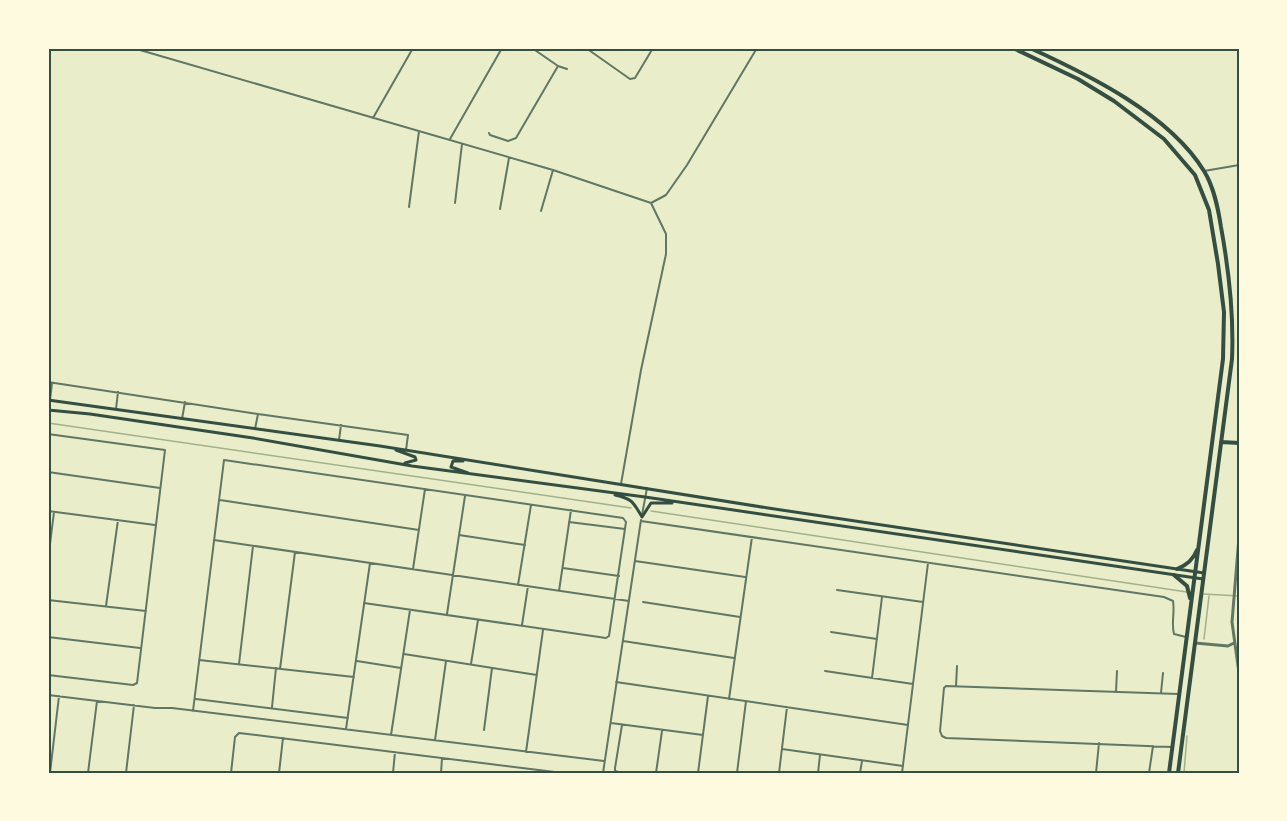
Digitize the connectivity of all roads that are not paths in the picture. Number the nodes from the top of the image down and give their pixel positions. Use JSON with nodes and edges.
{"nodes":[{"id":1,"x":133,"y":48,"type":"edge"},
{"id":2,"x":413,"y":48,"type":"edge"},
{"id":3,"x":502,"y":48,"type":"edge"},
{"id":4,"x":532,"y":48,"type":"edge"},
{"id":5,"x":586,"y":48,"type":"edge"},
{"id":6,"x":653,"y":48,"type":"edge"},
{"id":7,"x":758,"y":48,"type":"edge"},
{"id":8,"x":1013,"y":48,"type":"edge"},
{"id":9,"x":1030,"y":48,"type":"edge"},
{"id":10,"x":558,"y":66,"type":"junction"},
{"id":11,"x":567,"y":69,"type":"dead end"},
{"id":12,"x":373,"y":118,"type":"junction"},
{"id":13,"x":419,"y":131,"type":"junction"},
{"id":14,"x":489,"y":133,"type":"dead end"},
{"id":15,"x":450,"y":140,"type":"junction"},
{"id":16,"x":462,"y":144,"type":"junction"},
{"id":17,"x":508,"y":158,"type":"junction"},
{"id":18,"x":1239,"y":165,"type":"edge"},
{"id":19,"x":553,"y":170,"type":"junction"},
{"id":20,"x":1204,"y":171,"type":"junction"},
{"id":21,"x":455,"y":202,"type":"dead end"},
{"id":22,"x":651,"y":203,"type":"junction"},
{"id":23,"x":409,"y":207,"type":"dead end"},
{"id":24,"x":501,"y":209,"type":"dead end"},
{"id":25,"x":541,"y":211,"type":"dead end"},
{"id":26,"x":48,"y":382,"type":"edge"},
{"id":27,"x":52,"y":383,"type":"junction"},
{"id":28,"x":118,"y":392,"type":"junction"},
{"id":29,"x":49,"y":400,"type":"edge"},
{"id":30,"x":185,"y":402,"type":"junction"},
{"id":31,"x":116,"y":409,"type":"junction"},
{"id":32,"x":48,"y":410,"type":"edge"},
{"id":33,"x":258,"y":414,"type":"junction"},
{"id":34,"x":182,"y":419,"type":"junction"},
{"id":35,"x":341,"y":425,"type":"junction"},
{"id":36,"x":255,"y":430,"type":"junction"},
{"id":37,"x":48,"y":434,"type":"edge"},
{"id":38,"x":339,"y":440,"type":"junction"},
{"id":39,"x":1221,"y":442,"type":"junction"},
{"id":40,"x":1239,"y":443,"type":"edge"},
{"id":41,"x":380,"y":446,"type":"junction"},
{"id":42,"x":406,"y":450,"type":"junction"},
{"id":43,"x":482,"y":462,"type":"junction"},
{"id":44,"x":389,"y":463,"type":"junction"},
{"id":45,"x":48,"y":472,"type":"edge"},
{"id":46,"x":482,"y":476,"type":"junction"},
{"id":47,"x":621,"y":484,"type":"junction"},
{"id":48,"x":160,"y":488,"type":"junction"},
{"id":49,"x":647,"y":488,"type":"junction"},
{"id":50,"x":425,"y":489,"type":"junction"},
{"id":51,"x":588,"y":490,"type":"junction"},
{"id":52,"x":465,"y":496,"type":"junction"},
{"id":53,"x":645,"y":497,"type":"junction"},
{"id":54,"x":219,"y":499,"type":"junction"},
{"id":55,"x":1204,"y":499,"type":"junction"},
{"id":56,"x":1214,"y":500,"type":"junction"},
{"id":57,"x":531,"y":505,"type":"junction"},
{"id":58,"x":707,"y":506,"type":"junction"},
{"id":59,"x":571,"y":510,"type":"junction"},
{"id":60,"x":48,"y":511,"type":"edge"},
{"id":61,"x":54,"y":512,"type":"junction"},
{"id":62,"x":641,"y":519,"type":"junction"},
{"id":63,"x":118,"y":520,"type":"junction"},
{"id":64,"x":569,"y":522,"type":"junction"},
{"id":65,"x":156,"y":525,"type":"junction"},
{"id":66,"x":625,"y":529,"type":"junction"},
{"id":67,"x":419,"y":530,"type":"junction"},
{"id":68,"x":459,"y":535,"type":"junction"},
{"id":69,"x":752,"y":537,"type":"junction"},
{"id":70,"x":1239,"y":537,"type":"edge"},
{"id":71,"x":214,"y":540,"type":"junction"},
{"id":72,"x":1199,"y":543,"type":"junction"},
{"id":73,"x":525,"y":545,"type":"junction"},
{"id":74,"x":253,"y":546,"type":"junction"},
{"id":75,"x":295,"y":552,"type":"junction"},
{"id":76,"x":48,"y":560,"type":"edge"},
{"id":77,"x":635,"y":561,"type":"junction"},
{"id":78,"x":370,"y":563,"type":"junction"},
{"id":79,"x":928,"y":563,"type":"junction"},
{"id":80,"x":563,"y":568,"type":"junction"},
{"id":81,"x":413,"y":569,"type":"junction"},
{"id":82,"x":1177,"y":569,"type":"junction"},
{"id":83,"x":1195,"y":572,"type":"junction"},
{"id":84,"x":1204,"y":573,"type":"junction"},
{"id":85,"x":452,"y":575,"type":"junction"},
{"id":86,"x":1174,"y":575,"type":"junction"},
{"id":87,"x":619,"y":576,"type":"junction"},
{"id":88,"x":746,"y":577,"type":"junction"},
{"id":89,"x":1195,"y":578,"type":"junction"},
{"id":90,"x":1203,"y":579,"type":"junction"},
{"id":91,"x":518,"y":585,"type":"junction"},
{"id":92,"x":528,"y":586,"type":"junction"},
{"id":93,"x":837,"y":590,"type":"dead end"},
{"id":94,"x":559,"y":591,"type":"junction"},
{"id":95,"x":882,"y":596,"type":"junction"},
{"id":96,"x":615,"y":599,"type":"junction"},
{"id":97,"x":48,"y":600,"type":"edge"},
{"id":98,"x":629,"y":601,"type":"junction"},
{"id":99,"x":642,"y":602,"type":"dead end"},
{"id":100,"x":923,"y":602,"type":"junction"},
{"id":101,"x":364,"y":603,"type":"junction"},
{"id":102,"x":1191,"y":604,"type":"junction"},
{"id":103,"x":106,"y":606,"type":"junction"},
{"id":104,"x":411,"y":610,"type":"junction"},
{"id":105,"x":146,"y":611,"type":"junction"},
{"id":106,"x":447,"y":615,"type":"junction"},
{"id":107,"x":740,"y":617,"type":"junction"},
{"id":108,"x":478,"y":620,"type":"junction"},
{"id":109,"x":522,"y":626,"type":"junction"},
{"id":110,"x":543,"y":629,"type":"junction"},
{"id":111,"x":831,"y":632,"type":"dead end"},
{"id":112,"x":48,"y":637,"type":"edge"},
{"id":113,"x":1186,"y":637,"type":"junction"},
{"id":114,"x":877,"y":639,"type":"junction"},
{"id":115,"x":1239,"y":640,"type":"edge"},
{"id":116,"x":623,"y":641,"type":"junction"},
{"id":117,"x":1195,"y":643,"type":"junction"},
{"id":118,"x":1234,"y":643,"type":"junction"},
{"id":119,"x":141,"y":648,"type":"junction"},
{"id":120,"x":404,"y":654,"type":"junction"},
{"id":121,"x":734,"y":658,"type":"junction"},
{"id":122,"x":199,"y":660,"type":"junction"},
{"id":123,"x":356,"y":660,"type":"junction"},
{"id":124,"x":446,"y":661,"type":"junction"},
{"id":125,"x":239,"y":664,"type":"junction"},
{"id":126,"x":471,"y":665,"type":"junction"},
{"id":127,"x":957,"y":666,"type":"dead end"},
{"id":128,"x":278,"y":668,"type":"junction"},
{"id":129,"x":401,"y":668,"type":"junction"},
{"id":130,"x":492,"y":668,"type":"junction"},
{"id":131,"x":825,"y":671,"type":"dead end"},
{"id":132,"x":1117,"y":671,"type":"dead end"},
{"id":133,"x":1163,"y":672,"type":"dead end"},
{"id":134,"x":1239,"y":673,"type":"edge"},
{"id":135,"x":48,"y":675,"type":"edge"},
{"id":136,"x":537,"y":675,"type":"junction"},
{"id":137,"x":354,"y":677,"type":"junction"},
{"id":138,"x":872,"y":678,"type":"junction"},
{"id":139,"x":616,"y":682,"type":"junction"},
{"id":140,"x":913,"y":684,"type":"junction"},
{"id":141,"x":956,"y":686,"type":"junction"},
{"id":142,"x":1116,"y":692,"type":"junction"},
{"id":143,"x":1161,"y":693,"type":"junction"},
{"id":144,"x":1178,"y":694,"type":"junction"},
{"id":145,"x":48,"y":695,"type":"edge"},
{"id":146,"x":59,"y":696,"type":"junction"},
{"id":147,"x":708,"y":696,"type":"junction"},
{"id":148,"x":195,"y":699,"type":"junction"},
{"id":149,"x":729,"y":699,"type":"junction"},
{"id":150,"x":97,"y":701,"type":"junction"},
{"id":151,"x":746,"y":701,"type":"junction"},
{"id":152,"x":134,"y":705,"type":"junction"},
{"id":153,"x":787,"y":707,"type":"junction"},
{"id":154,"x":272,"y":708,"type":"junction"},
{"id":155,"x":193,"y":711,"type":"junction"},
{"id":156,"x":348,"y":718,"type":"junction"},
{"id":157,"x":610,"y":723,"type":"junction"},
{"id":158,"x":622,"y":725,"type":"junction"},
{"id":159,"x":908,"y":725,"type":"junction"},
{"id":160,"x":346,"y":729,"type":"junction"},
{"id":161,"x":483,"y":730,"type":"dead end"},
{"id":162,"x":662,"y":730,"type":"junction"},
{"id":163,"x":391,"y":735,"type":"junction"},
{"id":164,"x":703,"y":735,"type":"junction"},
{"id":165,"x":283,"y":738,"type":"junction"},
{"id":166,"x":435,"y":740,"type":"junction"},
{"id":167,"x":1099,"y":743,"type":"junction"},
{"id":168,"x":1153,"y":746,"type":"junction"},
{"id":169,"x":1172,"y":747,"type":"junction"},
{"id":170,"x":782,"y":748,"type":"junction"},
{"id":171,"x":395,"y":752,"type":"junction"},
{"id":172,"x":526,"y":752,"type":"junction"},
{"id":173,"x":820,"y":754,"type":"junction"},
{"id":174,"x":442,"y":757,"type":"junction"},
{"id":175,"x":862,"y":760,"type":"junction"},
{"id":176,"x":604,"y":761,"type":"junction"},
{"id":177,"x":903,"y":766,"type":"junction"},
{"id":178,"x":50,"y":773,"type":"edge"},
{"id":179,"x":88,"y":773,"type":"edge"},
{"id":180,"x":126,"y":773,"type":"edge"},
{"id":181,"x":231,"y":773,"type":"edge"},
{"id":182,"x":279,"y":773,"type":"edge"},
{"id":183,"x":393,"y":773,"type":"edge"},
{"id":184,"x":441,"y":773,"type":"edge"},
{"id":185,"x":563,"y":773,"type":"edge"},
{"id":186,"x":603,"y":773,"type":"edge"},
{"id":187,"x":622,"y":773,"type":"edge"},
{"id":188,"x":656,"y":773,"type":"edge"},
{"id":189,"x":698,"y":773,"type":"edge"},
{"id":190,"x":737,"y":773,"type":"edge"},
{"id":191,"x":779,"y":773,"type":"edge"},
{"id":192,"x":818,"y":773,"type":"edge"},
{"id":193,"x":860,"y":773,"type":"edge"},
{"id":194,"x":902,"y":773,"type":"edge"},
{"id":195,"x":1096,"y":773,"type":"edge"},
{"id":196,"x":1149,"y":773,"type":"edge"},
{"id":197,"x":1169,"y":773,"type":"edge"},
{"id":198,"x":1178,"y":773,"type":"edge"}],
"edges":[{"from":1,"to":12,"type":"street"},
{"from":2,"to":12,"type":"street"},
{"from":3,"to":15,"type":"street"},
{"from":4,"to":10,"type":"street"},
{"from":5,"to":6,"type":"street"},
{"from":7,"to":22,"type":"street"},
{"from":8,"to":55,"type":"highway"},
{"from":9,"to":20,"type":"highway"},
{"from":10,"to":11,"type":"street"},
{"from":10,"to":14,"type":"street"},
{"from":12,"to":13,"type":"street"},
{"from":13,"to":15,"type":"street"},
{"from":13,"to":23,"type":"street"},
{"from":15,"to":16,"type":"street"},
{"from":16,"to":17,"type":"street"},
{"from":16,"to":21,"type":"street"},
{"from":17,"to":19,"type":"street"},
{"from":17,"to":24,"type":"street"},
{"from":18,"to":20,"type":"street"},
{"from":19,"to":22,"type":"street"},
{"from":19,"to":25,"type":"street"},
{"from":20,"to":39,"type":"highway"},
{"from":22,"to":47,"type":"street"},
{"from":26,"to":27,"type":"street"},
{"from":27,"to":28,"type":"street"},
{"from":27,"to":29,"type":"street"},
{"from":28,"to":30,"type":"street"},
{"from":28,"to":31,"type":"street"},
{"from":29,"to":31,"type":"main road"},
{"from":30,"to":33,"type":"street"},
{"from":30,"to":34,"type":"street"},
{"from":31,"to":34,"type":"main road"},
{"from":32,"to":44,"type":"main road"},
{"from":33,"to":35,"type":"street"},
{"from":33,"to":36,"type":"street"},
{"from":34,"to":36,"type":"main road"},
{"from":35,"to":38,"type":"street"},
{"from":35,"to":42,"type":"street"},
{"from":36,"to":38,"type":"main road"},
{"from":37,"to":48,"type":"street"},
{"from":38,"to":41,"type":"main road"},
{"from":39,"to":40,"type":"highway"},
{"from":39,"to":56,"type":"highway"},
{"from":41,"to":42,"type":"main road"},
{"from":41,"to":44,"type":"main road"},
{"from":42,"to":43,"type":"main road"},
{"from":43,"to":46,"type":"main road"},
{"from":43,"to":47,"type":"main road"},
{"from":44,"to":46,"type":"main road"},
{"from":45,"to":48,"type":"street"},
{"from":46,"to":51,"type":"main road"},
{"from":47,"to":49,"type":"main road"},
{"from":48,"to":65,"type":"street"},
{"from":49,"to":53,"type":"street"},
{"from":49,"to":82,"type":"main road"},
{"from":50,"to":52,"type":"street"},
{"from":50,"to":54,"type":"street"},
{"from":50,"to":67,"type":"street"},
{"from":51,"to":53,"type":"main road"},
{"from":51,"to":62,"type":"main road"},
{"from":52,"to":57,"type":"street"},
{"from":52,"to":68,"type":"street"},
{"from":53,"to":58,"type":"main road"},
{"from":53,"to":62,"type":"street"},
{"from":54,"to":67,"type":"street"},
{"from":54,"to":71,"type":"street"},
{"from":55,"to":56,"type":"highway"},
{"from":55,"to":72,"type":"highway"},
{"from":56,"to":84,"type":"highway"},
{"from":57,"to":59,"type":"street"},
{"from":57,"to":73,"type":"street"},
{"from":58,"to":62,"type":"main road"},
{"from":58,"to":86,"type":"main road"},
{"from":59,"to":64,"type":"street"},
{"from":59,"to":66,"type":"street"},
{"from":60,"to":61,"type":"street"},
{"from":61,"to":63,"type":"street"},
{"from":61,"to":76,"type":"street"},
{"from":62,"to":69,"type":"street"},
{"from":62,"to":77,"type":"street"},
{"from":63,"to":65,"type":"street"},
{"from":63,"to":103,"type":"street"},
{"from":64,"to":66,"type":"street"},
{"from":64,"to":80,"type":"street"},
{"from":65,"to":105,"type":"street"},
{"from":66,"to":87,"type":"street"},
{"from":67,"to":81,"type":"street"},
{"from":68,"to":73,"type":"street"},
{"from":68,"to":85,"type":"street"},
{"from":69,"to":79,"type":"street"},
{"from":69,"to":88,"type":"street"},
{"from":70,"to":118,"type":"street"},
{"from":71,"to":74,"type":"street"},
{"from":71,"to":122,"type":"street"},
{"from":72,"to":82,"type":"highway"},
{"from":72,"to":83,"type":"highway"},
{"from":73,"to":91,"type":"street"},
{"from":74,"to":75,"type":"street"},
{"from":74,"to":125,"type":"street"},
{"from":75,"to":78,"type":"street"},
{"from":75,"to":128,"type":"street"},
{"from":77,"to":88,"type":"street"},
{"from":77,"to":98,"type":"street"},
{"from":78,"to":81,"type":"street"},
{"from":78,"to":101,"type":"street"},
{"from":79,"to":100,"type":"street"},
{"from":79,"to":113,"type":"street"},
{"from":80,"to":87,"type":"street"},
{"from":80,"to":94,"type":"street"},
{"from":81,"to":85,"type":"street"},
{"from":82,"to":83,"type":"main road"},
{"from":83,"to":84,"type":"main road"},
{"from":83,"to":89,"type":"highway"},
{"from":84,"to":90,"type":"highway"},
{"from":85,"to":91,"type":"street"},
{"from":85,"to":106,"type":"street"},
{"from":86,"to":89,"type":"main road"},
{"from":86,"to":102,"type":"highway"},
{"from":87,"to":96,"type":"street"},
{"from":88,"to":107,"type":"street"},
{"from":89,"to":90,"type":"main road"},
{"from":89,"to":102,"type":"highway"},
{"from":90,"to":117,"type":"highway"},
{"from":91,"to":92,"type":"street"},
{"from":92,"to":94,"type":"street"},
{"from":92,"to":109,"type":"street"},
{"from":93,"to":95,"type":"street"},
{"from":94,"to":96,"type":"street"},
{"from":95,"to":100,"type":"street"},
{"from":95,"to":114,"type":"street"},
{"from":96,"to":98,"type":"street"},
{"from":96,"to":110,"type":"street"},
{"from":97,"to":103,"type":"street"},
{"from":98,"to":116,"type":"street"},
{"from":99,"to":107,"type":"street"},
{"from":100,"to":140,"type":"street"},
{"from":101,"to":104,"type":"street"},
{"from":101,"to":123,"type":"street"},
{"from":102,"to":113,"type":"highway"},
{"from":103,"to":105,"type":"street"},
{"from":104,"to":106,"type":"street"},
{"from":104,"to":120,"type":"street"},
{"from":105,"to":119,"type":"street"},
{"from":106,"to":108,"type":"street"},
{"from":107,"to":121,"type":"street"},
{"from":108,"to":109,"type":"street"},
{"from":108,"to":126,"type":"street"},
{"from":109,"to":110,"type":"street"},
{"from":110,"to":136,"type":"street"},
{"from":111,"to":114,"type":"street"},
{"from":112,"to":119,"type":"street"},
{"from":113,"to":144,"type":"highway"},
{"from":114,"to":138,"type":"street"},
{"from":115,"to":118,"type":"street"},
{"from":116,"to":121,"type":"street"},
{"from":116,"to":139,"type":"street"},
{"from":117,"to":118,"type":"street"},
{"from":117,"to":198,"type":"highway"},
{"from":118,"to":134,"type":"street"},
{"from":119,"to":135,"type":"street"},
{"from":120,"to":124,"type":"street"},
{"from":120,"to":129,"type":"street"},
{"from":121,"to":149,"type":"street"},
{"from":122,"to":125,"type":"street"},
{"from":122,"to":148,"type":"street"},
{"from":123,"to":129,"type":"street"},
{"from":123,"to":137,"type":"street"},
{"from":124,"to":126,"type":"street"},
{"from":124,"to":166,"type":"street"},
{"from":125,"to":128,"type":"street"},
{"from":126,"to":130,"type":"street"},
{"from":127,"to":141,"type":"street"},
{"from":128,"to":137,"type":"street"},
{"from":128,"to":154,"type":"street"},
{"from":129,"to":163,"type":"street"},
{"from":130,"to":136,"type":"street"},
{"from":130,"to":161,"type":"street"},
{"from":131,"to":138,"type":"street"},
{"from":132,"to":142,"type":"street"},
{"from":133,"to":143,"type":"street"},
{"from":136,"to":172,"type":"street"},
{"from":137,"to":156,"type":"street"},
{"from":138,"to":140,"type":"street"},
{"from":139,"to":147,"type":"street"},
{"from":139,"to":157,"type":"street"},
{"from":140,"to":159,"type":"street"},
{"from":141,"to":142,"type":"street"},
{"from":141,"to":167,"type":"street"},
{"from":142,"to":143,"type":"street"},
{"from":143,"to":144,"type":"street"},
{"from":144,"to":169,"type":"highway"},
{"from":145,"to":146,"type":"street"},
{"from":146,"to":150,"type":"street"},
{"from":146,"to":178,"type":"street"},
{"from":147,"to":149,"type":"street"},
{"from":147,"to":164,"type":"street"},
{"from":148,"to":154,"type":"street"},
{"from":148,"to":155,"type":"street"},
{"from":149,"to":151,"type":"street"},
{"from":150,"to":152,"type":"street"},
{"from":150,"to":179,"type":"street"},
{"from":151,"to":153,"type":"street"},
{"from":151,"to":190,"type":"street"},
{"from":152,"to":155,"type":"street"},
{"from":152,"to":180,"type":"street"},
{"from":153,"to":159,"type":"street"},
{"from":153,"to":170,"type":"street"},
{"from":154,"to":156,"type":"street"},
{"from":155,"to":160,"type":"street"},
{"from":156,"to":160,"type":"street"},
{"from":157,"to":158,"type":"street"},
{"from":157,"to":176,"type":"street"},
{"from":158,"to":162,"type":"street"},
{"from":158,"to":187,"type":"street"},
{"from":159,"to":177,"type":"street"},
{"from":160,"to":163,"type":"street"},
{"from":162,"to":164,"type":"street"},
{"from":162,"to":188,"type":"street"},
{"from":163,"to":166,"type":"street"},
{"from":164,"to":189,"type":"street"},
{"from":165,"to":171,"type":"street"},
{"from":165,"to":181,"type":"street"},
{"from":165,"to":182,"type":"street"},
{"from":166,"to":172,"type":"street"},
{"from":167,"to":168,"type":"street"},
{"from":167,"to":195,"type":"street"},
{"from":168,"to":169,"type":"street"},
{"from":168,"to":196,"type":"street"},
{"from":169,"to":197,"type":"highway"},
{"from":170,"to":173,"type":"street"},
{"from":170,"to":191,"type":"street"},
{"from":171,"to":174,"type":"street"},
{"from":171,"to":183,"type":"street"},
{"from":172,"to":176,"type":"street"},
{"from":173,"to":175,"type":"street"},
{"from":173,"to":192,"type":"street"},
{"from":174,"to":184,"type":"street"},
{"from":174,"to":185,"type":"street"},
{"from":175,"to":177,"type":"street"},
{"from":175,"to":193,"type":"street"},
{"from":176,"to":186,"type":"street"},
{"from":177,"to":194,"type":"street"}]}
